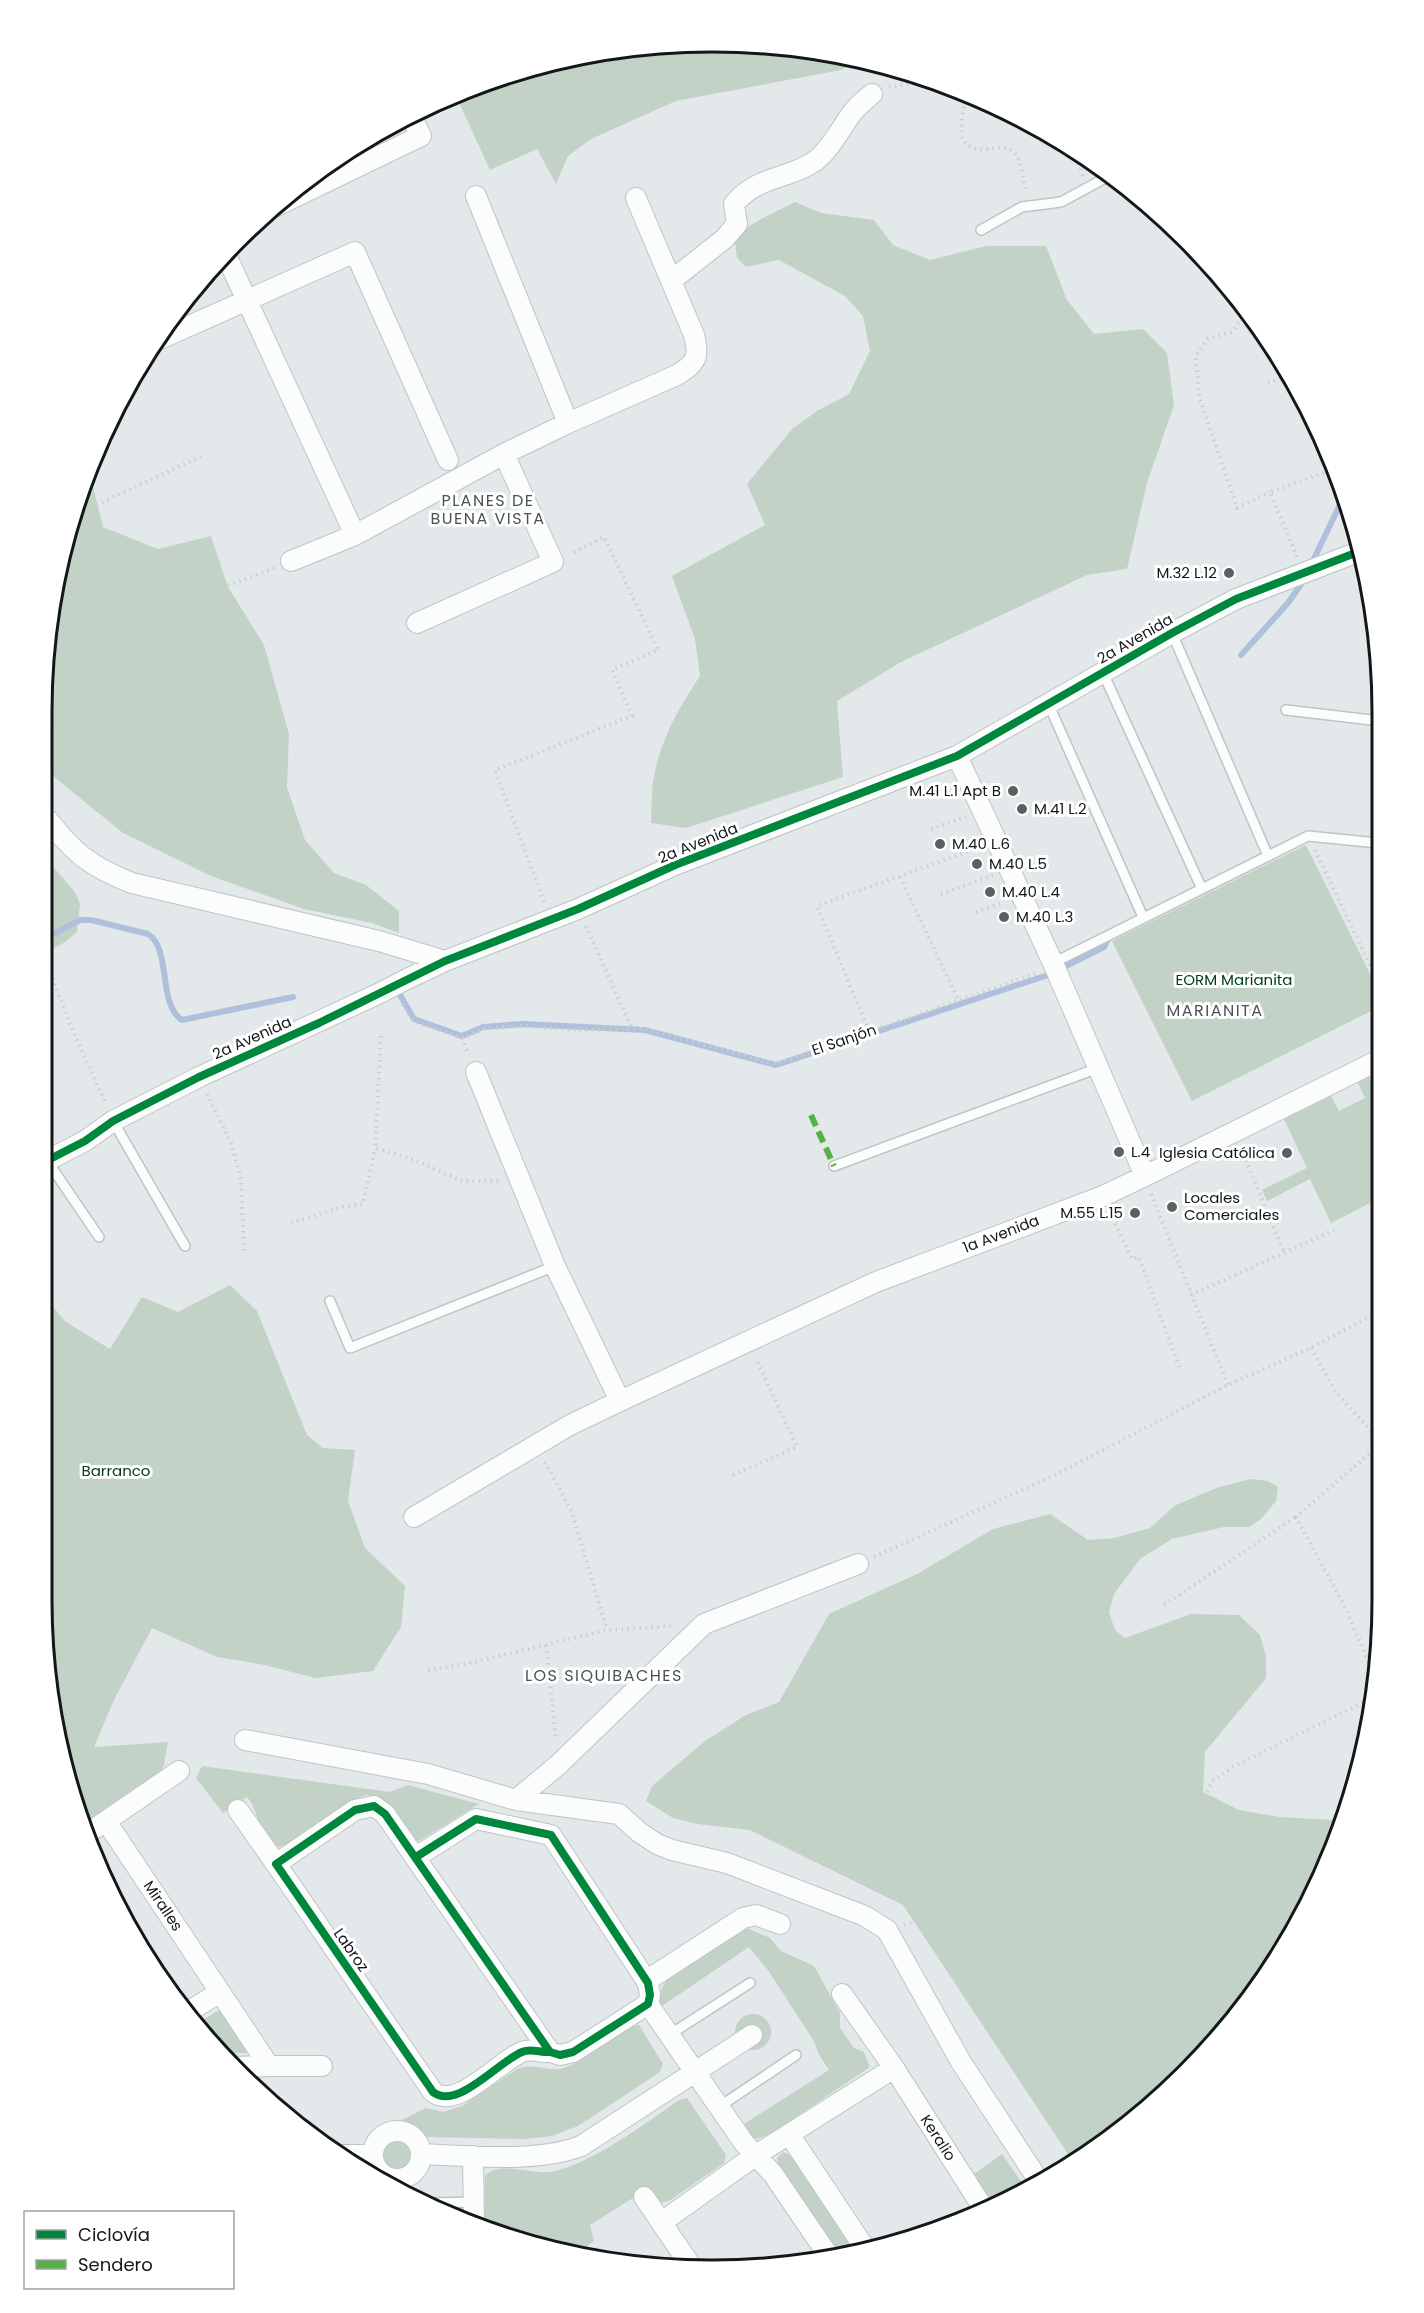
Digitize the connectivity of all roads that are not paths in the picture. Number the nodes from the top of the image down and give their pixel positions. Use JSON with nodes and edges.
{"nodes":[{"id":1,"x":872,"y":94,"type":"road end"},
{"id":2,"x":415,"y":124,"type":"edge"},
{"id":3,"x":1101,"y":180,"type":"edge"},
{"id":4,"x":310,"y":189,"type":"edge"},
{"id":5,"x":476,"y":196,"type":"dead end"},
{"id":6,"x":636,"y":198,"type":"dead end"},
{"id":7,"x":981,"y":230,"type":"dead end"},
{"id":8,"x":230,"y":263,"type":"edge"},
{"id":9,"x":672,"y":280,"type":"junction"},
{"id":10,"x":247,"y":299,"type":"junction"},
{"id":11,"x":173,"y":333,"type":"edge"},
{"id":12,"x":568,"y":423,"type":"junction"},
{"id":13,"x":504,"y":454,"type":"junction"},
{"id":14,"x":448,"y":460,"type":"dead end"},
{"id":15,"x":355,"y":535,"type":"junction"},
{"id":16,"x":1352,"y":554,"type":"edge"},
{"id":17,"x":291,"y":561,"type":"road end"},
{"id":18,"x":417,"y":622,"type":"dead end"},
{"id":19,"x":1172,"y":633,"type":"junction"},
{"id":20,"x":1103,"y":673,"type":"junction"},
{"id":21,"x":1048,"y":703,"type":"junction"},
{"id":22,"x":1286,"y":710,"type":"dead end"},
{"id":23,"x":1372,"y":720,"type":"edge"},
{"id":24,"x":957,"y":756,"type":"junction"},
{"id":25,"x":52,"y":825,"type":"edge"},
{"id":26,"x":1372,"y":842,"type":"edge"},
{"id":27,"x":1268,"y":856,"type":"junction"},
{"id":28,"x":1202,"y":889,"type":"junction"},
{"id":29,"x":1143,"y":917,"type":"junction"},
{"id":30,"x":446,"y":961,"type":"junction"},
{"id":31,"x":1051,"y":966,"type":"junction"},
{"id":32,"x":1372,"y":1063,"type":"edge"},
{"id":33,"x":1098,"y":1068,"type":"junction"},
{"id":34,"x":476,"y":1072,"type":"dead end"},
{"id":35,"x":113,"y":1121,"type":"junction"},
{"id":36,"x":52,"y":1159,"type":"edge"},
{"id":37,"x":834,"y":1166,"type":"dead end"},
{"id":38,"x":52,"y":1167,"type":"edge"},
{"id":39,"x":1145,"y":1176,"type":"junction"},
{"id":40,"x":99,"y":1237,"type":"dead end"},
{"id":41,"x":185,"y":1246,"type":"dead end"},
{"id":42,"x":555,"y":1266,"type":"junction"},
{"id":43,"x":330,"y":1301,"type":"dead end"},
{"id":44,"x":620,"y":1401,"type":"junction"},
{"id":45,"x":414,"y":1517,"type":"dead end"},
{"id":46,"x":858,"y":1564,"type":"road end"},
{"id":47,"x":245,"y":1740,"type":"dead end"},
{"id":48,"x":178,"y":1771,"type":"dead end"},
{"id":49,"x":516,"y":1800,"type":"junction"},
{"id":50,"x":238,"y":1810,"type":"dead end"},
{"id":51,"x":106,"y":1821,"type":"junction"},
{"id":52,"x":94,"y":1829,"type":"edge"},
{"id":53,"x":416,"y":1857,"type":"junction"},
{"id":54,"x":276,"y":1864,"type":"junction"},
{"id":55,"x":780,"y":1924,"type":"dead end"},
{"id":56,"x":646,"y":1981,"type":"junction"},
{"id":57,"x":750,"y":1983,"type":"dead end"},
{"id":58,"x":220,"y":1992,"type":"junction"},
{"id":59,"x":842,"y":1994,"type":"dead end"},
{"id":60,"x":648,"y":2004,"type":"junction"},
{"id":61,"x":194,"y":2008,"type":"edge"},
{"id":62,"x":669,"y":2035,"type":"junction"},
{"id":63,"x":752,"y":2036,"type":"dead end"},
{"id":64,"x":550,"y":2052,"type":"junction"},
{"id":65,"x":796,"y":2055,"type":"dead end"},
{"id":66,"x":269,"y":2066,"type":"junction"},
{"id":67,"x":322,"y":2066,"type":"dead end"},
{"id":68,"x":246,"y":2067,"type":"edge"},
{"id":69,"x":894,"y":2068,"type":"junction"},
{"id":70,"x":695,"y":2072,"type":"junction"},
{"id":71,"x":719,"y":2107,"type":"junction"},
{"id":72,"x":789,"y":2134,"type":"junction"},
{"id":73,"x":421,"y":2154,"type":"junction"},
{"id":74,"x":355,"y":2155,"type":"edge"},
{"id":75,"x":373,"y":2155,"type":"junction"},
{"id":76,"x":473,"y":2156,"type":"junction"},
{"id":77,"x":756,"y":2156,"type":"junction"},
{"id":78,"x":377,"y":2169,"type":"edge"},
{"id":79,"x":1035,"y":2176,"type":"edge"},
{"id":80,"x":395,"y":2179,"type":"edge"},
{"id":81,"x":644,"y":2197,"type":"dead end"},
{"id":82,"x":474,"y":2202,"type":"junction"},
{"id":83,"x":444,"y":2203,"type":"edge"},
{"id":84,"x":980,"y":2203,"type":"edge"},
{"id":85,"x":474,"y":2216,"type":"edge"},
{"id":86,"x":662,"y":2222,"type":"junction"},
{"id":87,"x":861,"y":2243,"type":"edge"},
{"id":88,"x":825,"y":2251,"type":"edge"},
{"id":89,"x":687,"y":2259,"type":"edge"}],
"edges":[{"from":1,"to":9,"type":"street"},
{"from":2,"to":4,"type":"street"},
{"from":3,"to":7,"type":"lane"},
{"from":5,"to":12,"type":"street"},
{"from":6,"to":9,"type":"street"},
{"from":8,"to":10,"type":"street"},
{"from":9,"to":12,"type":"street"},
{"from":10,"to":11,"type":"street"},
{"from":10,"to":14,"type":"street"},
{"from":10,"to":15,"type":"street"},
{"from":12,"to":13,"type":"street"},
{"from":13,"to":15,"type":"street"},
{"from":13,"to":18,"type":"street"},
{"from":15,"to":17,"type":"street"},
{"from":16,"to":19,"type":"street","name":"2a Avenida"},
{"from":19,"to":20,"type":"street","name":"2a Avenida"},
{"from":19,"to":27,"type":"lane"},
{"from":20,"to":21,"type":"street","name":"2a Avenida"},
{"from":20,"to":28,"type":"lane"},
{"from":21,"to":24,"type":"street","name":"2a Avenida"},
{"from":21,"to":29,"type":"lane"},
{"from":22,"to":23,"type":"lane"},
{"from":24,"to":30,"type":"street","name":"2a Avenida"},
{"from":24,"to":31,"type":"street"},
{"from":25,"to":30,"type":"street"},
{"from":26,"to":27,"type":"lane"},
{"from":27,"to":28,"type":"lane"},
{"from":28,"to":29,"type":"lane"},
{"from":29,"to":31,"type":"lane"},
{"from":30,"to":35,"type":"street","name":"2a Avenida","bridge":true},
{"from":31,"to":33,"type":"street"},
{"from":32,"to":39,"type":"street","name":"1a Avenida"},
{"from":33,"to":37,"type":"lane"},
{"from":33,"to":39,"type":"street"},
{"from":34,"to":42,"type":"street"},
{"from":35,"to":36,"type":"street","name":"2a Avenida"},
{"from":35,"to":41,"type":"lane"},
{"from":38,"to":40,"type":"lane"},
{"from":39,"to":44,"type":"street","name":"1a Avenida"},
{"from":42,"to":43,"type":"lane"},
{"from":42,"to":44,"type":"street"},
{"from":44,"to":45,"type":"street","name":"1a Avenida"},
{"from":46,"to":49,"type":"street"},
{"from":47,"to":49,"type":"street"},
{"from":48,"to":51,"type":"street"},
{"from":49,"to":79,"type":"street"},
{"from":50,"to":54,"type":"street","name":"Labroz"},
{"from":51,"to":52,"type":"street"},
{"from":51,"to":58,"type":"street","name":"Miralles"},
{"from":53,"to":54,"type":"street"},
{"from":53,"to":56,"type":"street"},
{"from":53,"to":64,"type":"street"},
{"from":54,"to":64,"type":"street","name":"Labroz"},
{"from":55,"to":56,"type":"street"},
{"from":56,"to":60,"type":"street"},
{"from":57,"to":62,"type":"lane"},
{"from":58,"to":61,"type":"street"},
{"from":58,"to":66,"type":"street","name":"Miralles"},
{"from":59,"to":69,"type":"street","name":"Keralio"},
{"from":60,"to":62,"type":"street"},
{"from":60,"to":64,"type":"street","name":"Labroz"},
{"from":62,"to":70,"type":"street"},
{"from":63,"to":70,"type":"street"},
{"from":65,"to":71,"type":"lane"},
{"from":66,"to":67,"type":"street"},
{"from":66,"to":68,"type":"street"},
{"from":69,"to":72,"type":"street"},
{"from":69,"to":84,"type":"street","name":"Keralio"},
{"from":70,"to":71,"type":"street"},
{"from":70,"to":76,"type":"street"},
{"from":71,"to":77,"type":"street"},
{"from":72,"to":77,"type":"street"},
{"from":72,"to":87,"type":"street"},
{"from":73,"to":75,"type":"street"},
{"from":73,"to":76,"type":"street"},
{"from":73,"to":80,"type":"street"},
{"from":74,"to":75,"type":"street"},
{"from":75,"to":78,"type":"street"},
{"from":76,"to":82,"type":"street"},
{"from":77,"to":86,"type":"street"},
{"from":77,"to":88,"type":"street"},
{"from":81,"to":86,"type":"street"},
{"from":82,"to":83,"type":"lane"},
{"from":82,"to":85,"type":"street"},
{"from":86,"to":89,"type":"street"}]}
